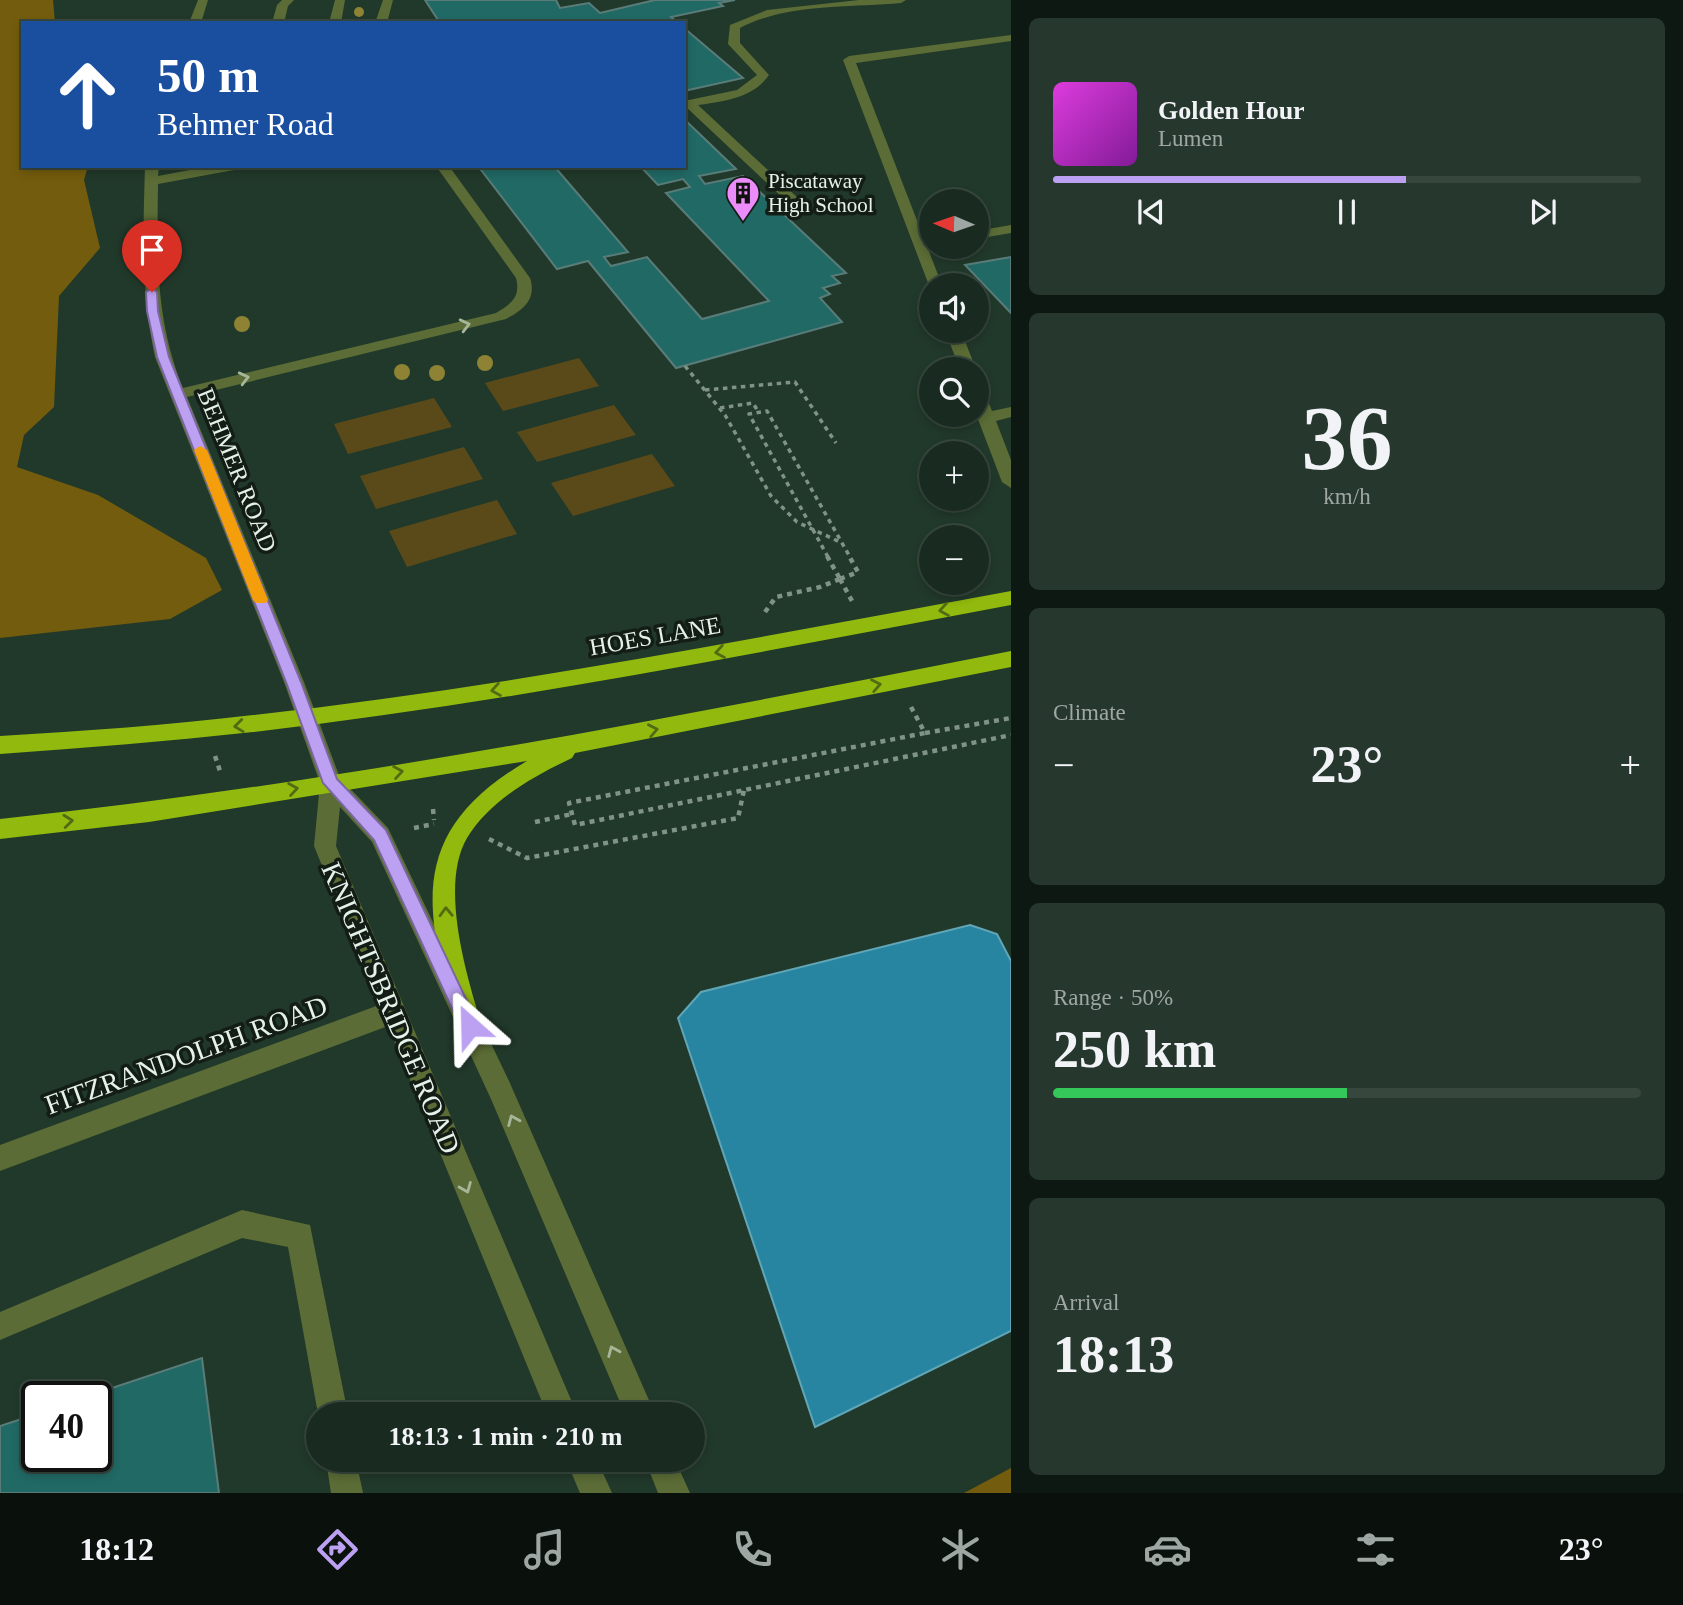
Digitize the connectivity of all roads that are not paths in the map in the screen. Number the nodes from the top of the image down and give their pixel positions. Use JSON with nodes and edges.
{"nodes":[{"id":1,"x":203,"y":0,"type":"edge"},
{"id":2,"x":289,"y":0,"type":"edge"},
{"id":3,"x":340,"y":0,"type":"edge"},
{"id":4,"x":388,"y":0,"type":"edge"},
{"id":5,"x":901,"y":0,"type":"edge"},
{"id":6,"x":196,"y":21,"type":"edge"},
{"id":7,"x":279,"y":21,"type":"edge"},
{"id":8,"x":335,"y":21,"type":"edge"},
{"id":9,"x":382,"y":21,"type":"edge"},
{"id":10,"x":1011,"y":38,"type":"edge"},
{"id":11,"x":211,"y":168,"type":"edge"},
{"id":12,"x":443,"y":168,"type":"edge"},
{"id":13,"x":152,"y":173,"type":"edge"},
{"id":14,"x":806,"y":212,"type":"dead end"},
{"id":15,"x":919,"y":229,"type":"edge"},
{"id":16,"x":1011,"y":229,"type":"edge"},
{"id":17,"x":989,"y":233,"type":"edge"},
{"id":18,"x":178,"y":394,"type":"junction"},
{"id":19,"x":1011,"y":412,"type":"edge"},
{"id":20,"x":989,"y":416,"type":"edge"},
{"id":21,"x":989,"y":425,"type":"edge"},
{"id":22,"x":1011,"y":482,"type":"edge"},
{"id":23,"x":1011,"y":598,"type":"edge"},
{"id":24,"x":1011,"y":659,"type":"edge"},
{"id":25,"x":306,"y":718,"type":"junction"},
{"id":26,"x":586,"y":743,"type":"junction"},
{"id":27,"x":0,"y":745,"type":"edge"},
{"id":28,"x":331,"y":783,"type":"junction"},
{"id":29,"x":0,"y":829,"type":"edge"},
{"id":30,"x":393,"y":1012,"type":"junction"},
{"id":31,"x":470,"y":1026,"type":"junction"},
{"id":32,"x":0,"y":1158,"type":"edge"},
{"id":33,"x":0,"y":1326,"type":"edge"},
{"id":34,"x":331,"y":1402,"type":"edge"},
{"id":35,"x":557,"y":1402,"type":"edge"},
{"id":36,"x":635,"y":1402,"type":"edge"},
{"id":37,"x":343,"y":1472,"type":"edge"},
{"id":38,"x":587,"y":1472,"type":"edge"},
{"id":39,"x":665,"y":1472,"type":"edge"},
{"id":40,"x":347,"y":1493,"type":"edge"},
{"id":41,"x":596,"y":1493,"type":"edge"},
{"id":42,"x":674,"y":1493,"type":"edge"}],
"edges":[{"from":1,"to":6,"type":"street"},
{"from":2,"to":7,"type":"street"},
{"from":3,"to":8,"type":"street"},
{"from":4,"to":9,"type":"street"},
{"from":5,"to":14,"type":"street"},
{"from":10,"to":15,"type":"street"},
{"from":11,"to":13,"type":"street"},
{"from":18,"to":12,"type":"street","one_way":true},
{"from":13,"to":18,"type":"street","name":"BEHMER ROAD"},
{"from":16,"to":17,"type":"street"},
{"from":18,"to":25,"type":"street","name":"BEHMER ROAD"},
{"from":19,"to":20,"type":"street"},
{"from":21,"to":22,"type":"street"},
{"from":23,"to":25,"type":"highway","name":"HOES LANE","one_way":true},
{"from":26,"to":24,"type":"highway","one_way":true},
{"from":25,"to":27,"type":"highway","name":"HOES LANE","one_way":true},
{"from":25,"to":28,"type":"street","name":"BEHMER ROAD"},
{"from":28,"to":26,"type":"highway","one_way":true},
{"from":31,"to":26,"type":"highway","one_way":true},
{"from":29,"to":28,"type":"highway","one_way":true},
{"from":28,"to":30,"type":"street","name":"KNIGHTSBRIDGE ROAD"},
{"from":28,"to":31,"type":"street"},
{"from":30,"to":32,"type":"street","name":"FITZRANDOLPH ROAD"},
{"from":30,"to":35,"type":"street","name":"KNIGHTSBRIDGE ROAD","one_way":true},
{"from":36,"to":31,"type":"street","one_way":true},
{"from":33,"to":34,"type":"street"},
{"from":37,"to":40,"type":"street"},
{"from":38,"to":41,"type":"street"},
{"from":39,"to":42,"type":"street"}]}
